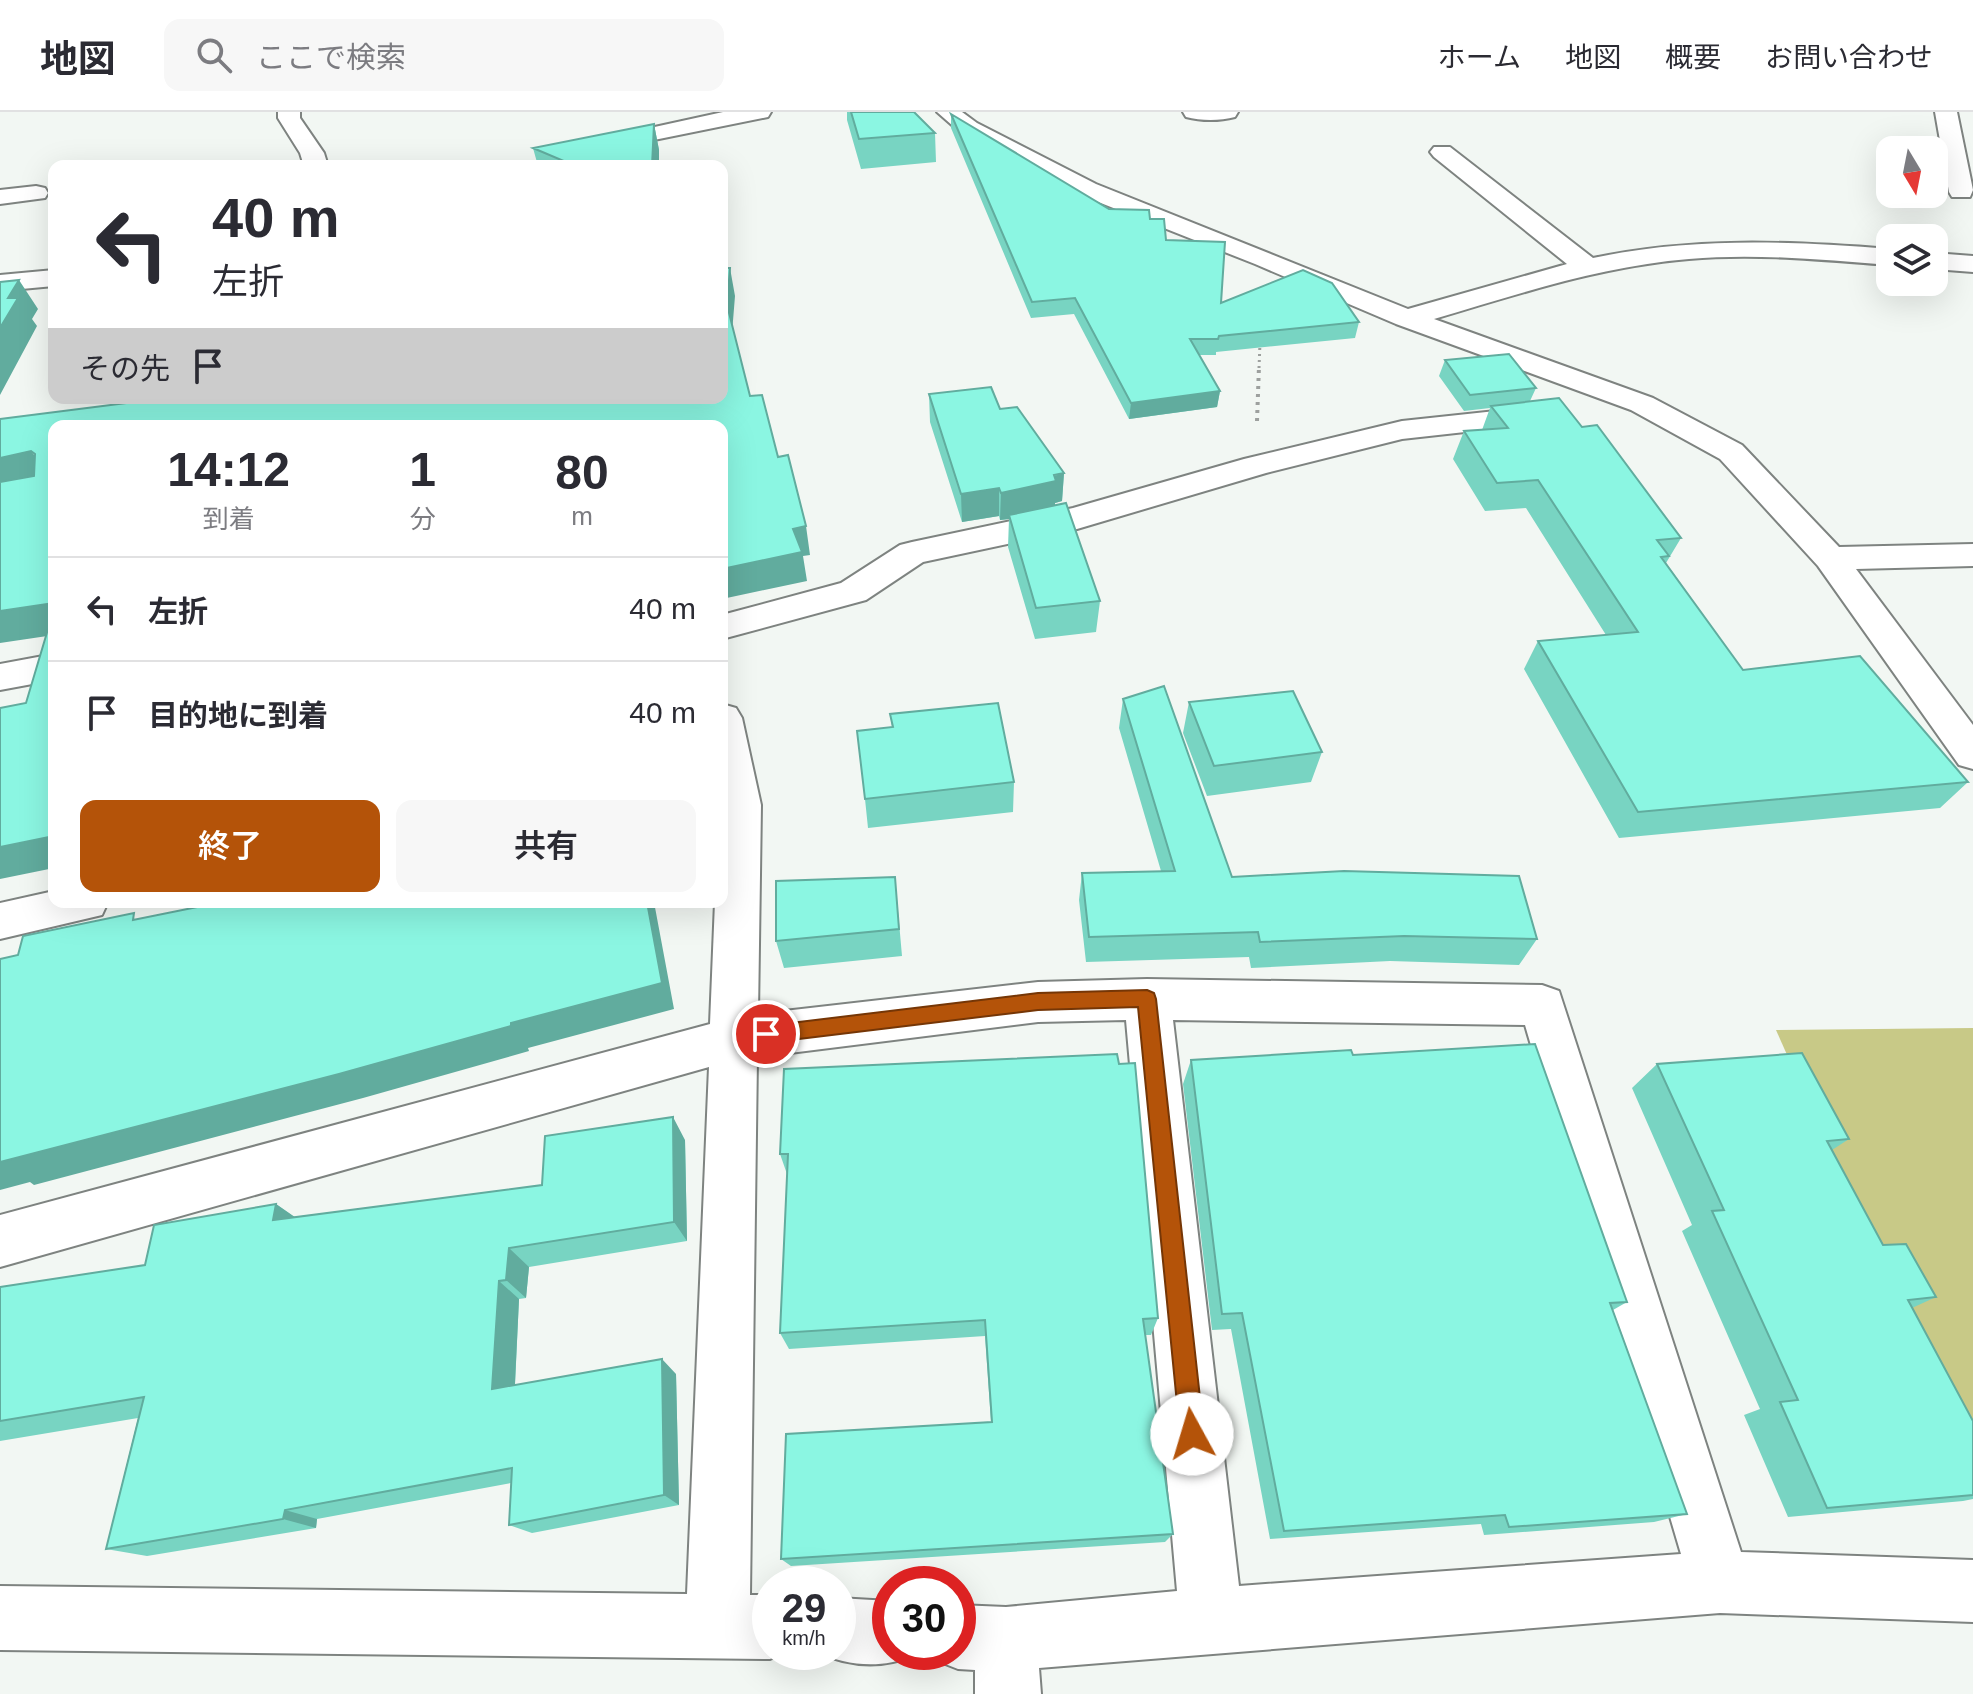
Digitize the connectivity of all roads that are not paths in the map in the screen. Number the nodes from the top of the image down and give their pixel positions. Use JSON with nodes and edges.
{"nodes":[{"id":1,"x":289,"y":112,"type":"edge"},
{"id":2,"x":760,"y":112,"type":"edge"},
{"id":3,"x":948,"y":112,"type":"edge"},
{"id":4,"x":1194,"y":112,"type":"edge"},
{"id":5,"x":1227,"y":112,"type":"edge"},
{"id":6,"x":1946,"y":112,"type":"edge"},
{"id":7,"x":1442,"y":152,"type":"dead end"},
{"id":8,"x":314,"y":160,"type":"edge"},
{"id":9,"x":563,"y":160,"type":"edge"},
{"id":10,"x":1961,"y":192,"type":"dead end"},
{"id":11,"x":36,"y":193,"type":"dead end"},
{"id":12,"x":0,"y":197,"type":"edge"},
{"id":13,"x":1876,"y":256,"type":"edge"},
{"id":14,"x":1948,"y":262,"type":"edge"},
{"id":15,"x":1973,"y":264,"type":"edge"},
{"id":16,"x":1587,"y":267,"type":"junction"},
{"id":17,"x":48,"y":279,"type":"edge"},
{"id":18,"x":0,"y":283,"type":"edge"},
{"id":19,"x":1406,"y":318,"type":"junction"},
{"id":20,"x":1642,"y":404,"type":"junction"},
{"id":21,"x":1973,"y":555,"type":"edge"},
{"id":22,"x":1830,"y":558,"type":"junction"},
{"id":23,"x":728,"y":625,"type":"edge"},
{"id":24,"x":48,"y":668,"type":"edge"},
{"id":25,"x":0,"y":677,"type":"edge"},
{"id":26,"x":1973,"y":754,"type":"edge"},
{"id":27,"x":728,"y":755,"type":"edge"},
{"id":28,"x":59,"y":908,"type":"edge"},
{"id":29,"x":0,"y":921,"type":"edge"},
{"id":30,"x":1147,"y":999,"type":"junction"},
{"id":31,"x":736,"y":1038,"type":"junction"},
{"id":32,"x":0,"y":1241,"type":"edge"},
{"id":33,"x":1720,"y":1582,"type":"junction"},
{"id":34,"x":1973,"y":1591,"type":"edge"},
{"id":35,"x":0,"y":1618,"type":"edge"},
{"id":36,"x":1211,"y":1620,"type":"junction"},
{"id":37,"x":744,"y":1625,"type":"edge"},
{"id":38,"x":991,"y":1657,"type":"edge"}],
"edges":[{"from":1,"to":8,"type":"street"},
{"from":2,"to":9,"type":"street"},
{"from":3,"to":19,"type":"street"},
{"from":4,"to":5,"type":"street"},
{"from":6,"to":10,"type":"street"},
{"from":7,"to":16,"type":"street"},
{"from":11,"to":12,"type":"street"},
{"from":13,"to":16,"type":"street"},
{"from":14,"to":15,"type":"street"},
{"from":16,"to":19,"type":"street"},
{"from":17,"to":18,"type":"street"},
{"from":19,"to":20,"type":"street"},
{"from":20,"to":22,"type":"street"},
{"from":20,"to":23,"type":"street"},
{"from":21,"to":22,"type":"street"},
{"from":22,"to":26,"type":"street"},
{"from":24,"to":25,"type":"street"},
{"from":27,"to":31,"type":"street"},
{"from":28,"to":29,"type":"street"},
{"from":30,"to":31,"type":"street"},
{"from":30,"to":33,"type":"street"},
{"from":30,"to":36,"type":"street"},
{"from":31,"to":32,"type":"street"},
{"from":31,"to":37,"type":"street"},
{"from":33,"to":34,"type":"street"},
{"from":33,"to":36,"type":"street"},
{"from":35,"to":37,"type":"street"},
{"from":36,"to":38,"type":"street"}]}
